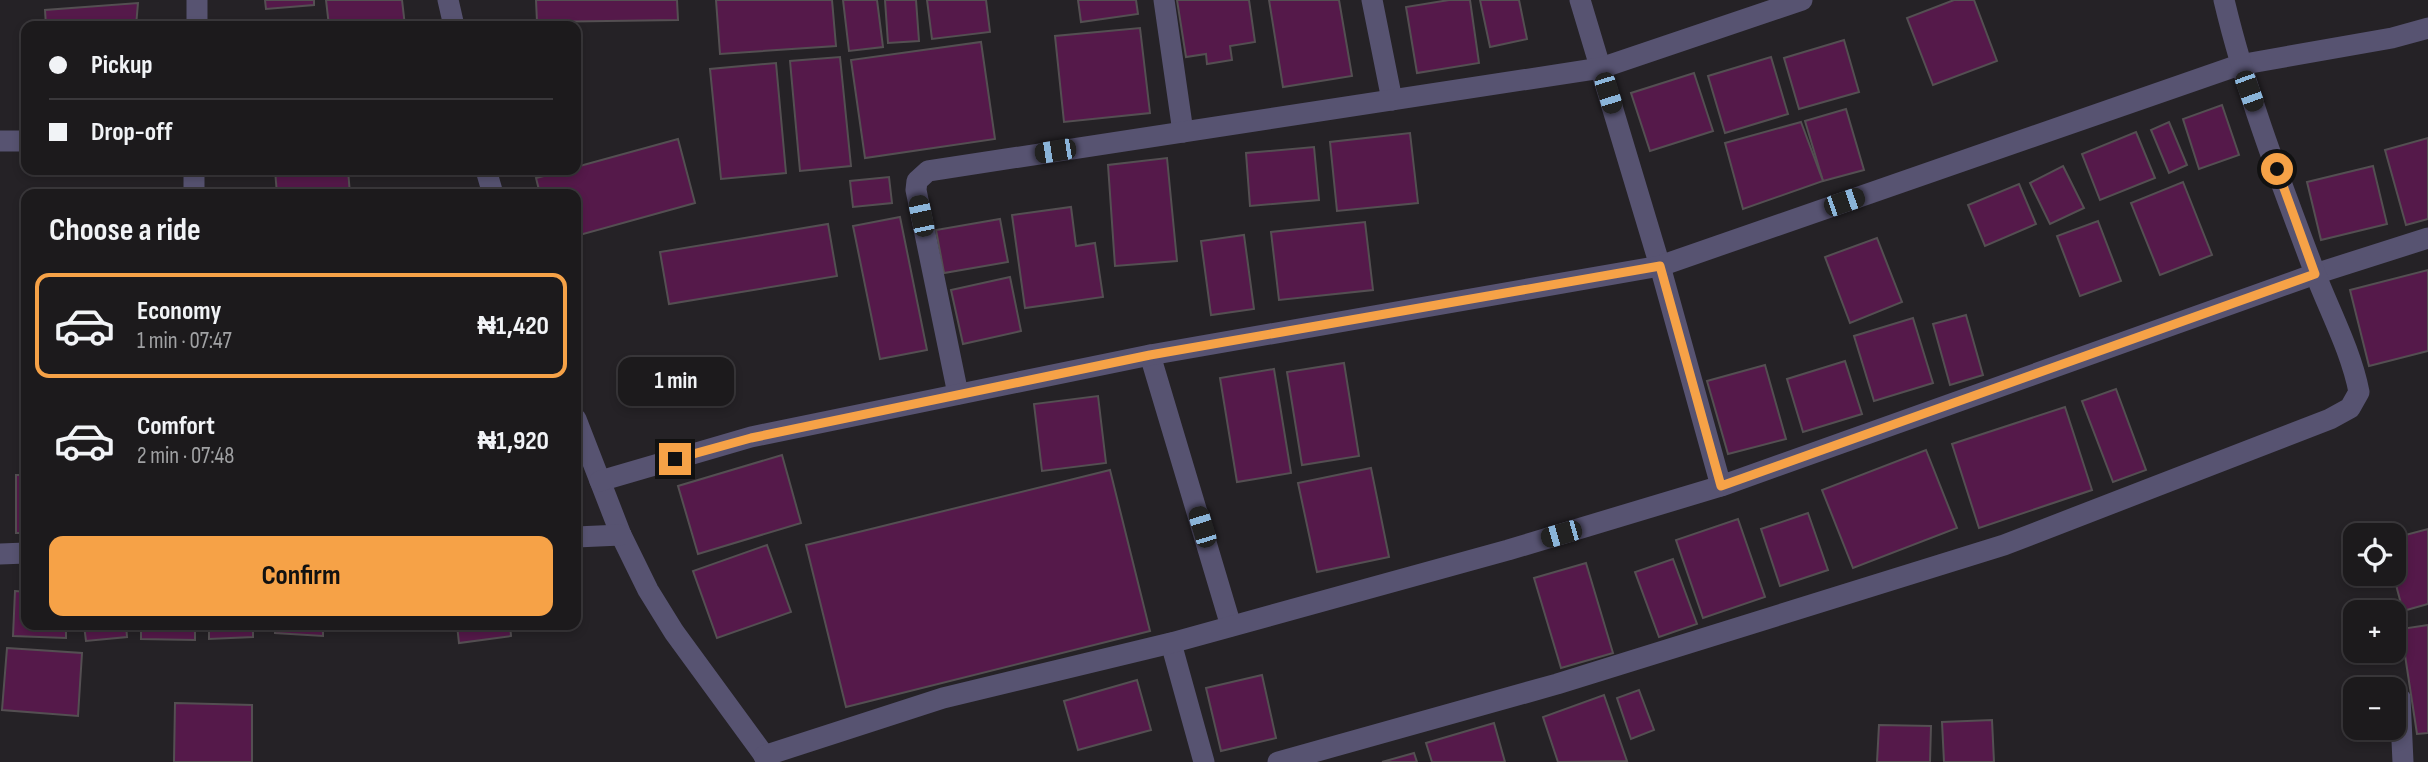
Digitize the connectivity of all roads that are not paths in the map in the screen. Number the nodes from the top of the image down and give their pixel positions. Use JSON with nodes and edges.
{"nodes":[{"id":1,"x":197,"y":0,"type":"edge"},
{"id":2,"x":448,"y":0,"type":"edge"},
{"id":3,"x":1164,"y":0,"type":"edge"},
{"id":4,"x":1372,"y":0,"type":"edge"},
{"id":5,"x":1580,"y":0,"type":"edge"},
{"id":6,"x":1802,"y":0,"type":"edge"},
{"id":7,"x":2224,"y":0,"type":"edge"},
{"id":8,"x":197,"y":21,"type":"edge"},
{"id":9,"x":453,"y":21,"type":"edge"},
{"id":10,"x":2428,"y":28,"type":"edge"},
{"id":11,"x":2239,"y":65,"type":"junction"},
{"id":12,"x":1601,"y":68,"type":"junction"},
{"id":13,"x":1392,"y":100,"type":"junction"},
{"id":14,"x":1182,"y":132,"type":"junction"},
{"id":15,"x":0,"y":141,"type":"edge"},
{"id":16,"x":21,"y":141,"type":"edge"},
{"id":17,"x":2428,"y":238,"type":"edge"},
{"id":18,"x":1660,"y":266,"type":"junction"},
{"id":19,"x":2315,"y":274,"type":"junction"},
{"id":20,"x":1150,"y":355,"type":"junction"},
{"id":21,"x":958,"y":394,"type":"junction"},
{"id":22,"x":581,"y":432,"type":"edge"},
{"id":23,"x":600,"y":481,"type":"junction"},
{"id":24,"x":1721,"y":486,"type":"junction"},
{"id":25,"x":621,"y":535,"type":"junction"},
{"id":26,"x":581,"y":537,"type":"edge"},
{"id":27,"x":21,"y":553,"type":"edge"},
{"id":28,"x":0,"y":554,"type":"edge"},
{"id":29,"x":1231,"y":626,"type":"junction"},
{"id":30,"x":1171,"y":643,"type":"junction"},
{"id":31,"x":2402,"y":740,"type":"edge"},
{"id":32,"x":766,"y":759,"type":"edge"},
{"id":33,"x":1204,"y":762,"type":"edge"},
{"id":34,"x":1278,"y":762,"type":"edge"},
{"id":35,"x":2403,"y":762,"type":"edge"}],
"edges":[{"from":1,"to":8,"type":"street"},
{"from":2,"to":9,"type":"street"},
{"from":3,"to":14,"type":"street"},
{"from":4,"to":13,"type":"street"},
{"from":5,"to":12,"type":"street"},
{"from":6,"to":12,"type":"street"},
{"from":7,"to":11,"type":"street"},
{"from":10,"to":11,"type":"street"},
{"from":11,"to":18,"type":"street"},
{"from":11,"to":19,"type":"street"},
{"from":12,"to":13,"type":"street"},
{"from":12,"to":18,"type":"street"},
{"from":13,"to":14,"type":"street"},
{"from":14,"to":21,"type":"street"},
{"from":15,"to":16,"type":"street"},
{"from":17,"to":19,"type":"street"},
{"from":18,"to":20,"type":"street"},
{"from":18,"to":24,"type":"street"},
{"from":19,"to":24,"type":"street"},
{"from":19,"to":34,"type":"street"},
{"from":20,"to":21,"type":"street"},
{"from":20,"to":29,"type":"street"},
{"from":21,"to":23,"type":"street"},
{"from":22,"to":23,"type":"street"},
{"from":23,"to":25,"type":"street"},
{"from":24,"to":29,"type":"street"},
{"from":25,"to":26,"type":"street"},
{"from":25,"to":32,"type":"street"},
{"from":27,"to":28,"type":"street"},
{"from":29,"to":30,"type":"street"},
{"from":30,"to":32,"type":"street"},
{"from":30,"to":33,"type":"street"},
{"from":31,"to":35,"type":"street"}]}
